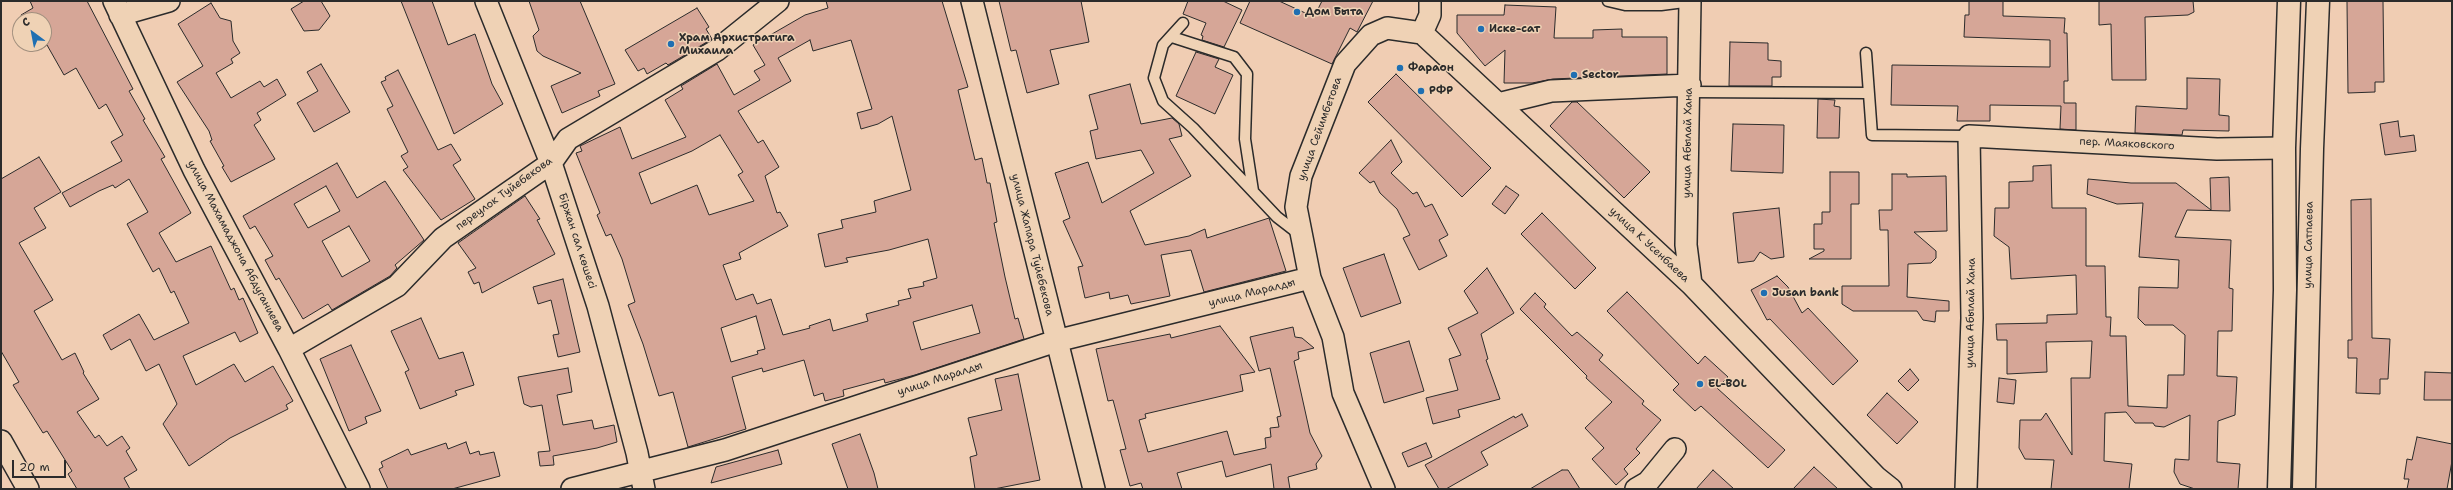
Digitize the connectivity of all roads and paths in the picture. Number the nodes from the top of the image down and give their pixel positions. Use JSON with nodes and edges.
{"nodes":[{"id":1,"x":169,"y":1,"type":"edge"},
{"id":2,"x":486,"y":1,"type":"edge"},
{"id":3,"x":778,"y":1,"type":"edge"},
{"id":4,"x":972,"y":1,"type":"edge"},
{"id":5,"x":1430,"y":1,"type":"edge"},
{"id":6,"x":1608,"y":1,"type":"edge"},
{"id":7,"x":1691,"y":1,"type":"edge"},
{"id":8,"x":2289,"y":1,"type":"edge"},
{"id":9,"x":2318,"y":1,"type":"edge"},
{"id":10,"x":117,"y":8,"type":"edge"},
{"id":11,"x":1183,"y":23,"type":"dead end"},
{"id":12,"x":1422,"y":33,"type":"junction"},
{"id":13,"x":1172,"y":37,"type":"junction"},
{"id":14,"x":1866,"y":53,"type":"dead end"},
{"id":15,"x":1690,"y":88,"type":"junction"},
{"id":16,"x":1868,"y":93,"type":"junction"},
{"id":17,"x":1498,"y":104,"type":"junction"},
{"id":18,"x":1970,"y":136,"type":"junction"},
{"id":19,"x":2284,"y":148,"type":"junction"},
{"id":20,"x":551,"y":163,"type":"junction"},
{"id":21,"x":1253,"y":191,"type":"junction"},
{"id":22,"x":1302,"y":236,"type":"junction"},
{"id":23,"x":1310,"y":278,"type":"junction"},
{"id":24,"x":1691,"y":284,"type":"junction"},
{"id":25,"x":1056,"y":341,"type":"junction"},
{"id":26,"x":289,"y":349,"type":"junction"},
{"id":27,"x":1,"y":441,"type":"edge"},
{"id":28,"x":1675,"y":449,"type":"dead end"},
{"id":29,"x":642,"y":480,"type":"edge"},
{"id":30,"x":1647,"y":487,"type":"edge"},
{"id":31,"x":28,"y":489,"type":"edge"},
{"id":32,"x":359,"y":489,"type":"edge"},
{"id":33,"x":572,"y":489,"type":"edge"},
{"id":34,"x":1094,"y":489,"type":"edge"},
{"id":35,"x":1384,"y":489,"type":"edge"},
{"id":36,"x":1891,"y":489,"type":"edge"},
{"id":37,"x":1966,"y":489,"type":"edge"},
{"id":38,"x":2280,"y":489,"type":"edge"},
{"id":39,"x":2304,"y":489,"type":"edge"}],
"edges":[{"from":1,"to":10,"type":"street"},
{"from":2,"to":20,"type":"street","name":"Біржан сал көшесі"},
{"from":3,"to":20,"type":"street","name":"переулок Туйебекова"},
{"from":4,"to":25,"type":"street","name":"улица Жапара Туйебекова"},
{"from":5,"to":12,"type":"street"},
{"from":6,"to":7,"type":"lane"},
{"from":7,"to":15,"type":"street","name":"улица Абылай Хана"},
{"from":8,"to":19,"type":"street","name":"улица Сатпаева"},
{"from":9,"to":39,"type":"street","name":"улица Сатпаева"},
{"from":10,"to":26,"type":"street","name":"улица Махамаджона Абдуганиева"},
{"from":11,"to":13,"type":"lane"},
{"from":12,"to":17,"type":"street","name":"улица К Усенбаева"},
{"from":12,"to":22,"type":"street","name":"улица Сейимбетова"},
{"from":13,"to":21,"type":"lane"},
{"from":13,"to":21,"type":"lane"},
{"from":14,"to":16,"type":"lane"},
{"from":15,"to":16,"type":"lane"},
{"from":15,"to":17,"type":"street"},
{"from":15,"to":24,"type":"street","name":"улица Абылай Хана"},
{"from":16,"to":18,"type":"lane"},
{"from":17,"to":24,"type":"street","name":"улица К Усенбаева"},
{"from":18,"to":19,"type":"street","name":"пер. Маяковского"},
{"from":18,"to":37,"type":"street","name":"улица Абылай Хана"},
{"from":19,"to":38,"type":"street","name":"улица Сатпаева"},
{"from":20,"to":26,"type":"street","name":"переулок Туйебекова"},
{"from":20,"to":29,"type":"street","name":"Біржан сал көшесі"},
{"from":21,"to":22,"type":"lane"},
{"from":22,"to":23,"type":"street","name":"улица Сейимбетова"},
{"from":23,"to":25,"type":"street","name":"улица Маралды"},
{"from":23,"to":35,"type":"street","name":"улица Сейимбетова"},
{"from":24,"to":36,"type":"street","name":"улица К Усенбаева"},
{"from":25,"to":29,"type":"street","name":"улица Маралды"},
{"from":25,"to":34,"type":"street","name":"улица Жапара Туйебекова"},
{"from":26,"to":32,"type":"street","name":"улица Махамаджона Абдуганиева"},
{"from":27,"to":31,"type":"street"},
{"from":28,"to":30,"type":"street"},
{"from":29,"to":33,"type":"street","name":"улица Маралды"}]}
